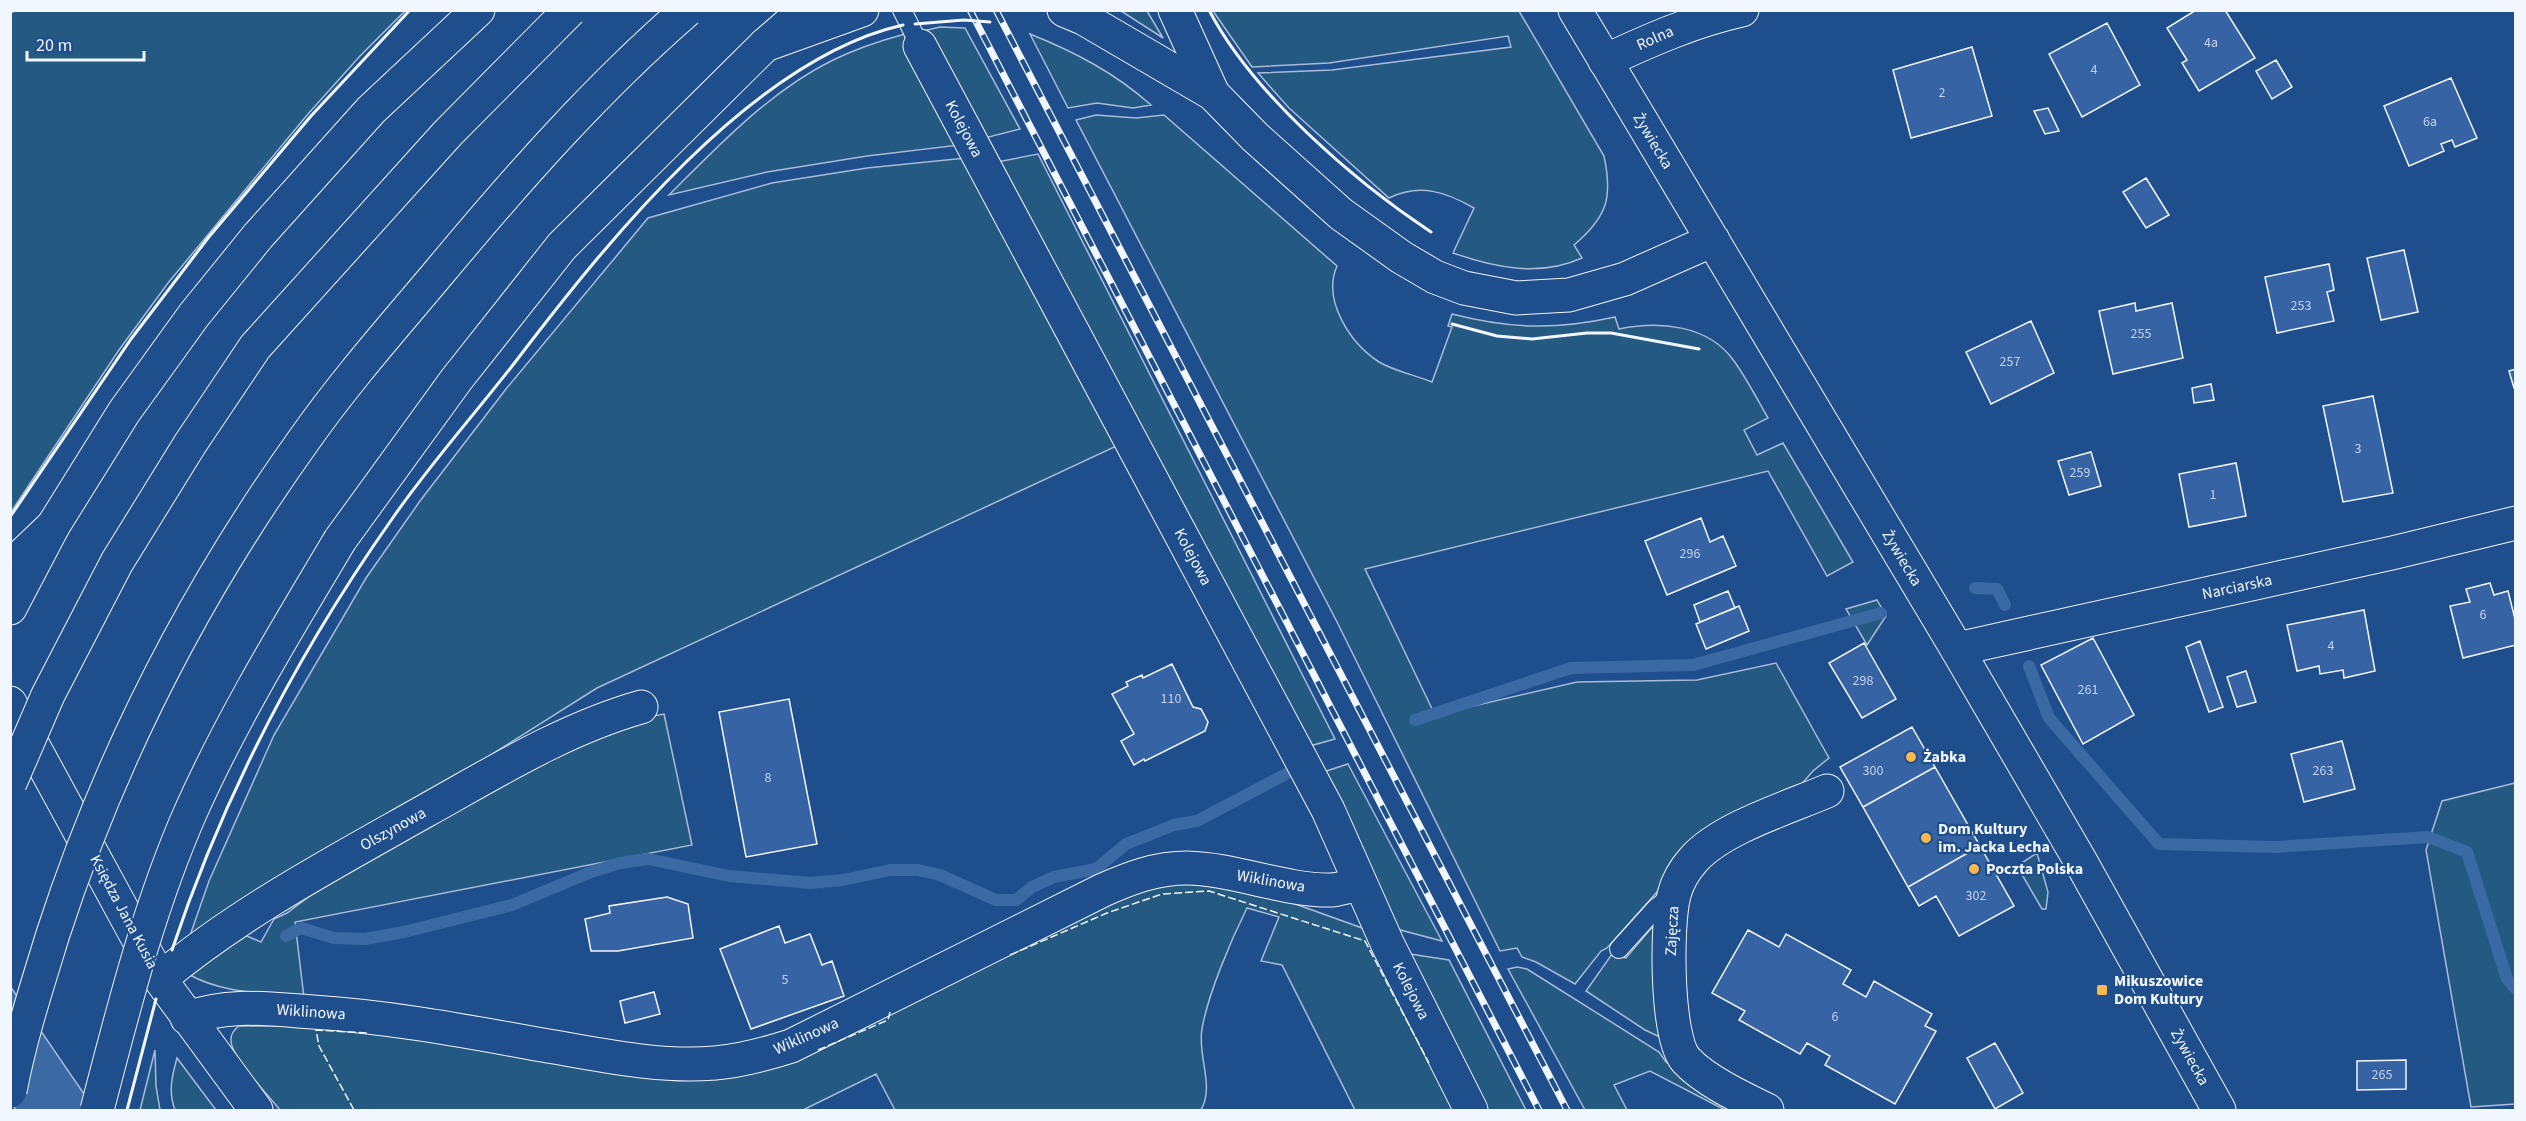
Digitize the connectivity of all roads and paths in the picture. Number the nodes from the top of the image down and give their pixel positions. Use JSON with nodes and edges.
{"nodes":[{"id":1,"x":478,"y":10,"type":"edge"},
{"id":2,"x":570,"y":10,"type":"edge"},
{"id":3,"x":687,"y":10,"type":"edge"},
{"id":4,"x":805,"y":10,"type":"edge"},
{"id":5,"x":862,"y":10,"type":"edge"},
{"id":6,"x":902,"y":10,"type":"edge"},
{"id":7,"x":1064,"y":10,"type":"edge"},
{"id":8,"x":1175,"y":10,"type":"edge"},
{"id":9,"x":1575,"y":10,"type":"edge"},
{"id":10,"x":1742,"y":10,"type":"edge"},
{"id":11,"x":765,"y":45,"type":"junction"},
{"id":12,"x":920,"y":46,"type":"joint"},
{"id":13,"x":1605,"y":62,"type":"junction"},
{"id":14,"x":1213,"y":94,"type":"junction"},
{"id":15,"x":1713,"y":240,"type":"junction"},
{"id":16,"x":2516,"y":523,"type":"edge"},
{"id":17,"x":53,"y":526,"type":"junction"},
{"id":18,"x":10,"y":567,"type":"edge"},
{"id":19,"x":10,"y":608,"type":"edge"},
{"id":20,"x":1957,"y":649,"type":"junction"},
{"id":21,"x":10,"y":703,"type":"edge"},
{"id":22,"x":642,"y":707,"type":"dead end"},
{"id":23,"x":10,"y":783,"type":"edge"},
{"id":24,"x":1827,"y":791,"type":"dead end"},
{"id":25,"x":1359,"y":884,"type":"junction"},
{"id":26,"x":1674,"y":894,"type":"junction"},
{"id":27,"x":1619,"y":949,"type":"dead end"},
{"id":28,"x":160,"y":979,"type":"junction"},
{"id":29,"x":187,"y":1018,"type":"junction"},
{"id":30,"x":10,"y":1091,"type":"edge"},
{"id":31,"x":97,"y":1110,"type":"edge"},
{"id":32,"x":256,"y":1110,"type":"edge"},
{"id":33,"x":1471,"y":1110,"type":"edge"},
{"id":34,"x":1767,"y":1110,"type":"edge"},
{"id":35,"x":2219,"y":1110,"type":"edge"}],
"edges":[{"from":1,"to":17,"type":"main road"},
{"from":2,"to":23,"type":"main road","bridge":true},
{"from":3,"to":30,"type":"main road","bridge":true},
{"from":4,"to":11,"type":"main road"},
{"from":5,"to":11,"type":"main road"},
{"from":6,"to":12,"type":"lane","name":"Kolejowa"},
{"from":7,"to":14,"type":"main road"},
{"from":8,"to":14,"type":"main road"},
{"from":9,"to":13,"type":"main road","name":"Żywiecka"},
{"from":10,"to":13,"type":"main road","name":"Rolna"},
{"from":11,"to":31,"type":"main road","bridge":true},
{"from":12,"to":25,"type":"main road","name":"Kolejowa"},
{"from":13,"to":15,"type":"main road","name":"Żywiecka"},
{"from":14,"to":15,"type":"main road"},
{"from":15,"to":20,"type":"main road","name":"Żywiecka"},
{"from":16,"to":20,"type":"main road","name":"Narciarska"},
{"from":17,"to":18,"type":"main road"},
{"from":17,"to":19,"type":"main road"},
{"from":20,"to":35,"type":"main road","name":"Żywiecka"},
{"from":21,"to":28,"type":"main road","name":"Księdza Jana Kusia"},
{"from":22,"to":28,"type":"main road","name":"Olszynowa"},
{"from":24,"to":26,"type":"main road","name":"Zajęcza"},
{"from":25,"to":29,"type":"main road","name":"Wiklinowa"},
{"from":25,"to":33,"type":"main road","name":"Kolejowa"},
{"from":26,"to":27,"type":"lane"},
{"from":26,"to":34,"type":"main road","name":"Zajęcza"},
{"from":28,"to":29,"type":"main road","name":"Księdza Jana Kusia"},
{"from":29,"to":32,"type":"main road","name":"Księdza Jana Kusia"}]}
